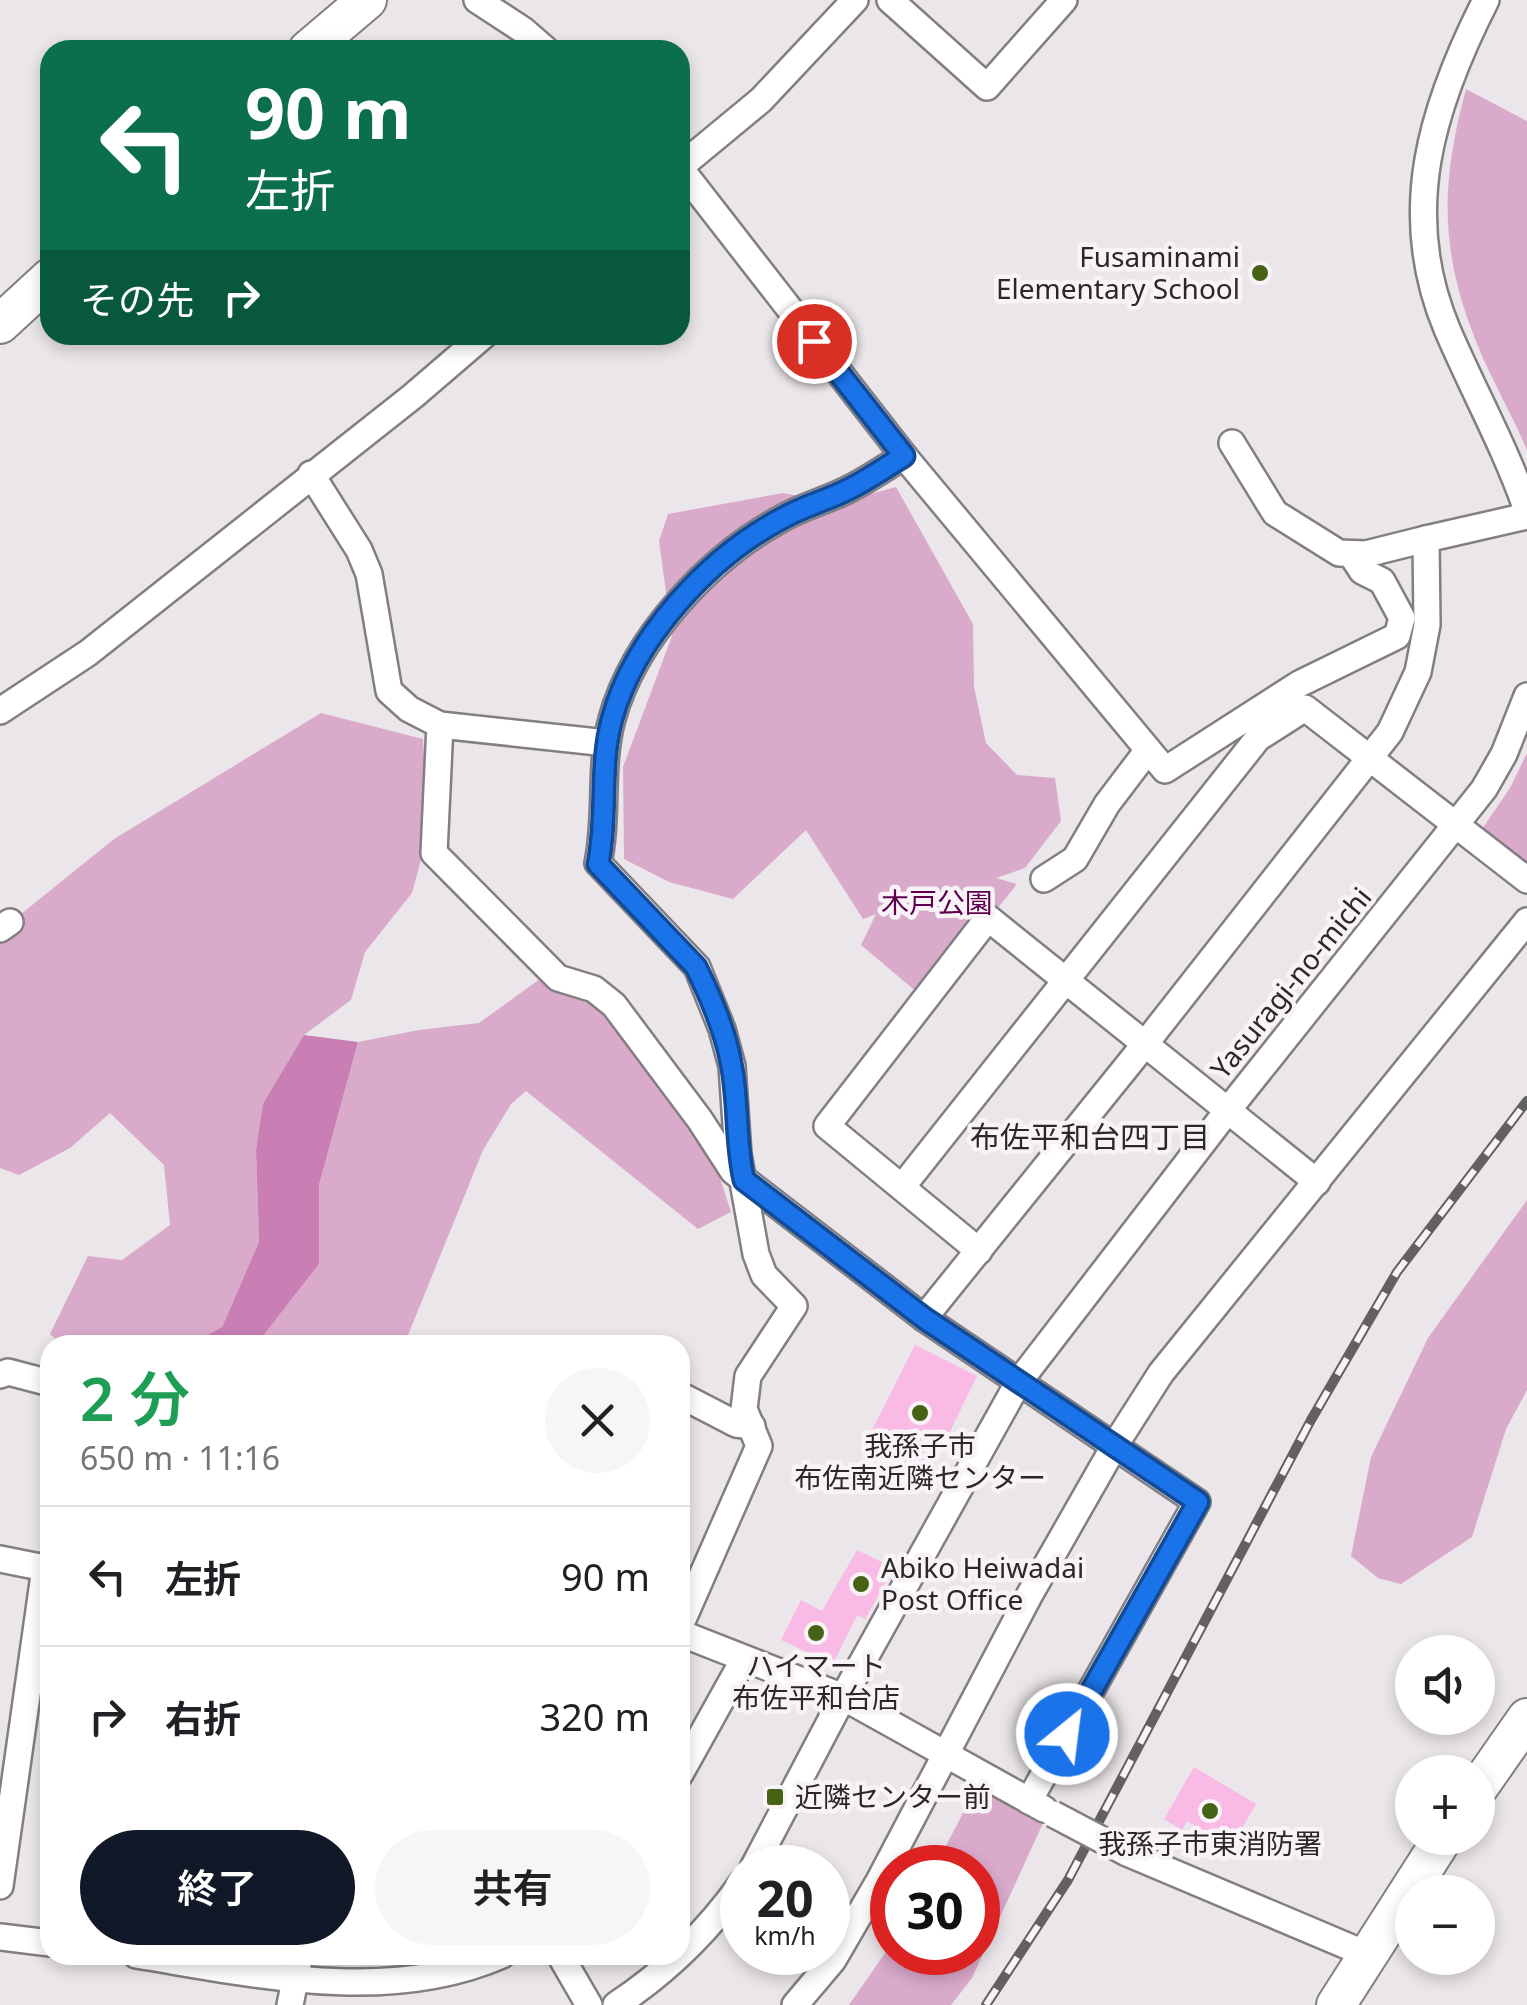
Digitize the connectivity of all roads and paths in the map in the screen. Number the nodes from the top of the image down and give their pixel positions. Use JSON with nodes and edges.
{"nodes":[{"id":1,"x":367,"y":0,"type":"edge"},
{"id":2,"x":477,"y":0,"type":"edge"},
{"id":3,"x":855,"y":0,"type":"edge"},
{"id":4,"x":890,"y":0,"type":"edge"},
{"id":5,"x":1064,"y":0,"type":"edge"},
{"id":6,"x":1486,"y":0,"type":"edge"},
{"id":7,"x":320,"y":40,"type":"edge"},
{"id":8,"x":534,"y":40,"type":"edge"},
{"id":9,"x":690,"y":160,"type":"edge"},
{"id":10,"x":690,"y":181,"type":"edge"},
{"id":11,"x":40,"y":287,"type":"edge"},
{"id":12,"x":0,"y":324,"type":"edge"},
{"id":13,"x":472,"y":345,"type":"edge"},
{"id":14,"x":1232,"y":443,"type":"dead end"},
{"id":15,"x":904,"y":456,"type":"junction"},
{"id":16,"x":311,"y":474,"type":"junction"},
{"id":17,"x":1527,"y":513,"type":"edge"},
{"id":18,"x":1426,"y":539,"type":"junction"},
{"id":19,"x":1352,"y":554,"type":"junction"},
{"id":20,"x":1527,"y":696,"type":"edge"},
{"id":21,"x":0,"y":711,"type":"edge"},
{"id":22,"x":440,"y":725,"type":"junction"},
{"id":23,"x":607,"y":743,"type":"junction"},
{"id":24,"x":1148,"y":750,"type":"junction"},
{"id":25,"x":1369,"y":760,"type":"junction"},
{"id":26,"x":1454,"y":827,"type":"junction"},
{"id":27,"x":1044,"y":880,"type":"dead end"},
{"id":28,"x":1527,"y":880,"type":"edge"},
{"id":29,"x":1527,"y":921,"type":"edge"},
{"id":30,"x":1067,"y":981,"type":"junction"},
{"id":31,"x":1145,"y":1044,"type":"junction"},
{"id":32,"x":1228,"y":1110,"type":"junction"},
{"id":33,"x":744,"y":1180,"type":"junction"},
{"id":34,"x":1317,"y":1182,"type":"junction"},
{"id":35,"x":902,"y":1188,"type":"junction"},
{"id":36,"x":980,"y":1250,"type":"junction"},
{"id":37,"x":924,"y":1318,"type":"junction"},
{"id":38,"x":0,"y":1375,"type":"edge"},
{"id":39,"x":40,"y":1380,"type":"edge"},
{"id":40,"x":1018,"y":1383,"type":"junction"},
{"id":41,"x":690,"y":1400,"type":"edge"},
{"id":42,"x":752,"y":1426,"type":"junction"},
{"id":43,"x":1115,"y":1445,"type":"junction"},
{"id":44,"x":0,"y":1559,"type":"edge"},
{"id":45,"x":40,"y":1565,"type":"edge"},
{"id":46,"x":690,"y":1606,"type":"edge"},
{"id":47,"x":40,"y":1619,"type":"edge"},
{"id":48,"x":690,"y":1634,"type":"edge"},
{"id":49,"x":744,"y":1658,"type":"junction"},
{"id":50,"x":843,"y":1697,"type":"junction"},
{"id":51,"x":1527,"y":1718,"type":"edge"},
{"id":52,"x":690,"y":1748,"type":"edge"},
{"id":53,"x":944,"y":1754,"type":"junction"},
{"id":54,"x":1495,"y":1764,"type":"edge"},
{"id":55,"x":1030,"y":1801,"type":"junction"},
{"id":56,"x":764,"y":1845,"type":"edge"},
{"id":57,"x":1432,"y":1855,"type":"edge"},
{"id":58,"x":0,"y":1886,"type":"edge"},
{"id":59,"x":720,"y":1910,"type":"edge"},
{"id":60,"x":0,"y":1937,"type":"edge"},
{"id":61,"x":40,"y":1942,"type":"edge"},
{"id":62,"x":690,"y":1946,"type":"edge"},
{"id":63,"x":1366,"y":1954,"type":"junction"},
{"id":64,"x":224,"y":1965,"type":"edge"},
{"id":65,"x":475,"y":1965,"type":"edge"},
{"id":66,"x":566,"y":1965,"type":"edge"},
{"id":67,"x":670,"y":1965,"type":"edge"},
{"id":68,"x":402,"y":1968,"type":"edge"},
{"id":69,"x":295,"y":1980,"type":"edge"},
{"id":70,"x":589,"y":2005,"type":"edge"},
{"id":71,"x":616,"y":2005,"type":"edge"},
{"id":72,"x":795,"y":2005,"type":"edge"},
{"id":73,"x":1336,"y":2005,"type":"edge"}],
"edges":[{"from":1,"to":7,"type":"highway"},
{"from":2,"to":8,"type":"street"},
{"from":3,"to":9,"type":"street"},
{"from":4,"to":5,"type":"street"},
{"from":6,"to":17,"type":"street"},
{"from":10,"to":15,"type":"street"},
{"from":11,"to":12,"type":"highway"},
{"from":13,"to":16,"type":"street"},
{"from":14,"to":19,"type":"street"},
{"from":15,"to":23,"type":"street"},
{"from":15,"to":24,"type":"street"},
{"from":16,"to":21,"type":"street"},
{"from":16,"to":22,"type":"street"},
{"from":17,"to":18,"type":"street"},
{"from":18,"to":19,"type":"street"},
{"from":18,"to":25,"type":"street"},
{"from":19,"to":24,"type":"street"},
{"from":20,"to":26,"type":"street","name":"Yasuragi-no-michi"},
{"from":22,"to":23,"type":"street"},
{"from":22,"to":33,"type":"street"},
{"from":23,"to":33,"type":"street"},
{"from":24,"to":27,"type":"street"},
{"from":25,"to":26,"type":"street"},
{"from":25,"to":30,"type":"street"},
{"from":25,"to":31,"type":"street"},
{"from":26,"to":28,"type":"street"},
{"from":26,"to":32,"type":"street","name":"Yasuragi-no-michi"},
{"from":29,"to":34,"type":"street"},
{"from":30,"to":31,"type":"street"},
{"from":30,"to":35,"type":"street"},
{"from":30,"to":35,"type":"street"},
{"from":31,"to":32,"type":"street"},
{"from":31,"to":36,"type":"street"},
{"from":32,"to":34,"type":"street"},
{"from":32,"to":40,"type":"street","name":"Yasuragi-no-michi"},
{"from":33,"to":37,"type":"street"},
{"from":33,"to":42,"type":"street"},
{"from":34,"to":43,"type":"street"},
{"from":35,"to":36,"type":"street"},
{"from":36,"to":37,"type":"street"},
{"from":37,"to":40,"type":"street"},
{"from":38,"to":39,"type":"street"},
{"from":40,"to":43,"type":"street"},
{"from":40,"to":50,"type":"street","name":"Yasuragi-no-michi"},
{"from":41,"to":42,"type":"street"},
{"from":42,"to":46,"type":"street"},
{"from":43,"to":53,"type":"street"},
{"from":43,"to":55,"type":"street"},
{"from":44,"to":45,"type":"street"},
{"from":47,"to":58,"type":"street"},
{"from":48,"to":49,"type":"street"},
{"from":49,"to":50,"type":"street"},
{"from":49,"to":52,"type":"street"},
{"from":50,"to":53,"type":"street"},
{"from":50,"to":56,"type":"street","name":"Yasuragi-no-michi"},
{"from":51,"to":54,"type":"highway"},
{"from":53,"to":55,"type":"street"},
{"from":53,"to":72,"type":"street"},
{"from":55,"to":63,"type":"street","bridge":true},
{"from":57,"to":63,"type":"highway"},
{"from":59,"to":62,"type":"street"},
{"from":60,"to":61,"type":"street"},
{"from":63,"to":73,"type":"highway"},
{"from":64,"to":69,"type":"street"},
{"from":65,"to":68,"type":"street"},
{"from":66,"to":70,"type":"street"},
{"from":67,"to":71,"type":"street"},
{"from":68,"to":69,"type":"street"}]}
